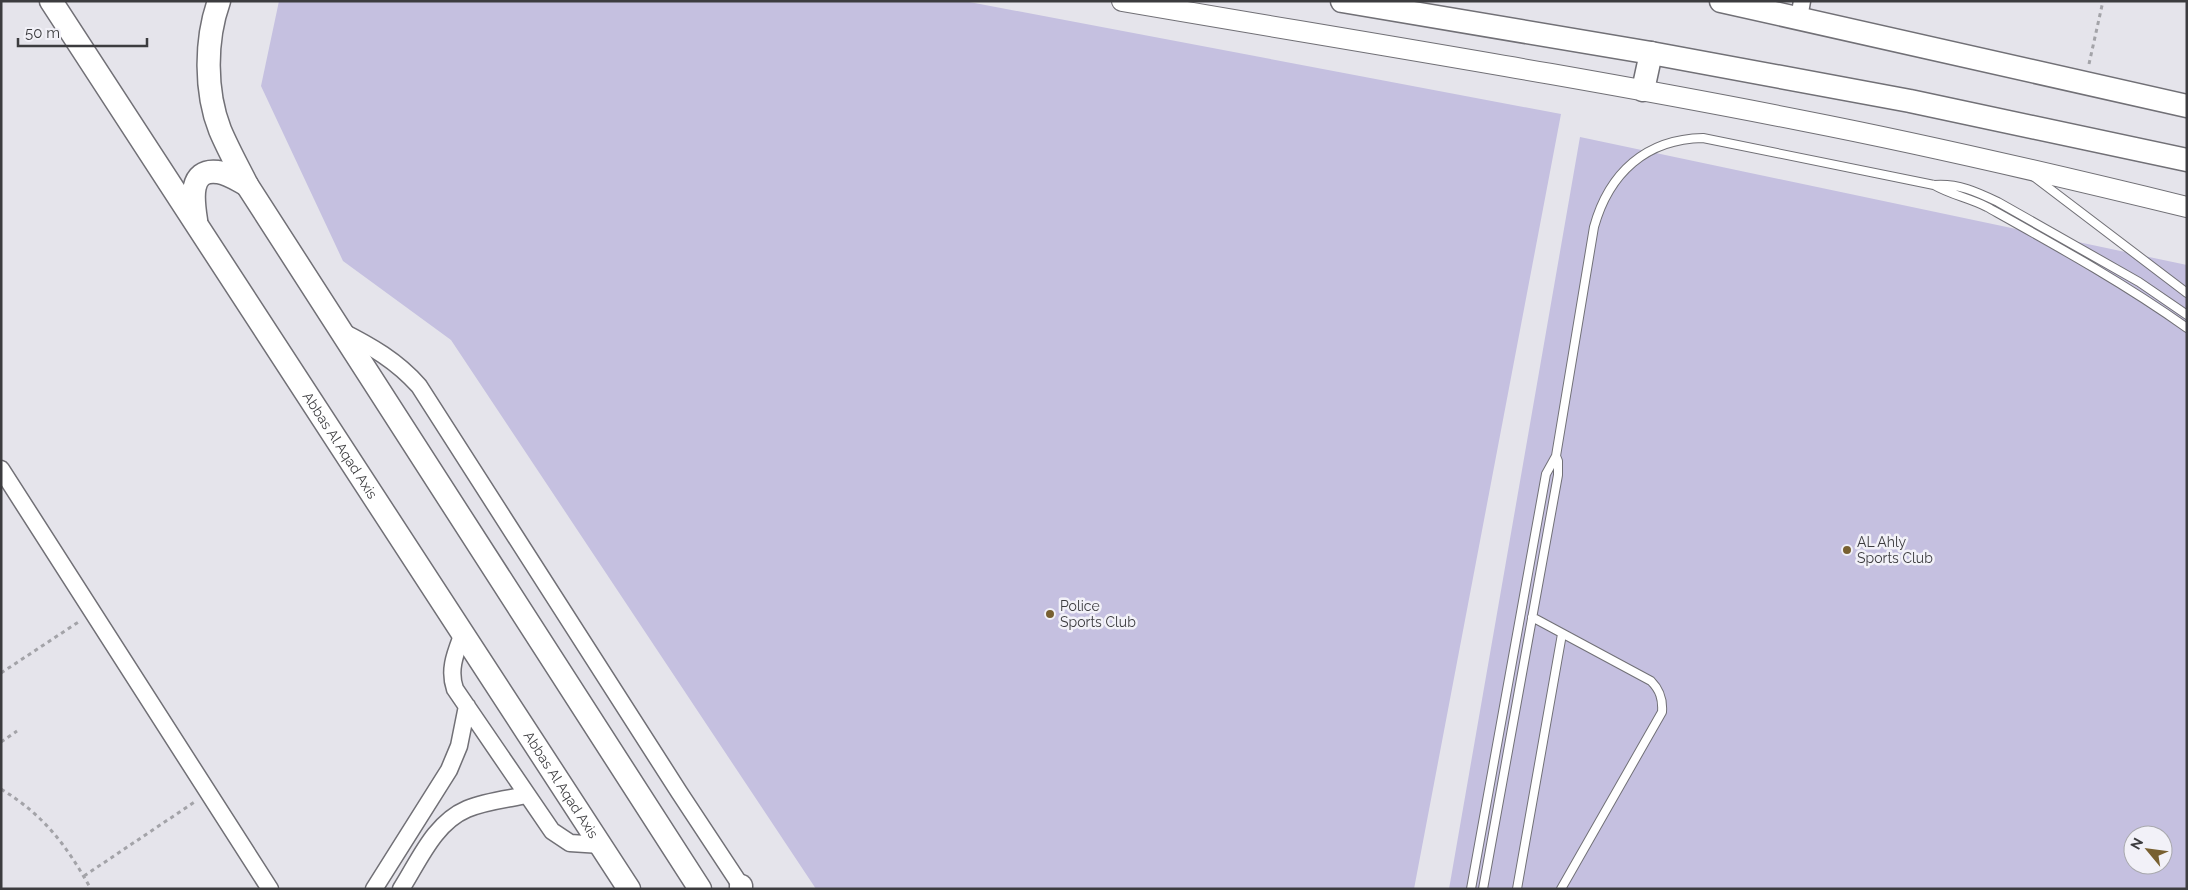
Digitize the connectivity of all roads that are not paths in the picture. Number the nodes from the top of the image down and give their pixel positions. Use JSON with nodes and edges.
{"nodes":[{"id":1,"x":51,"y":1,"type":"edge"},
{"id":2,"x":219,"y":1,"type":"edge"},
{"id":3,"x":1122,"y":1,"type":"edge"},
{"id":4,"x":1342,"y":1,"type":"edge"},
{"id":5,"x":1721,"y":1,"type":"edge"},
{"id":6,"x":1800,"y":10,"type":"edge"},
{"id":7,"x":1651,"y":52,"type":"junction"},
{"id":8,"x":1643,"y":90,"type":"junction"},
{"id":9,"x":2187,"y":106,"type":"edge"},
{"id":10,"x":2187,"y":160,"type":"edge"},
{"id":11,"x":2019,"y":166,"type":"junction"},
{"id":12,"x":247,"y":185,"type":"junction"},
{"id":13,"x":1934,"y":185,"type":"junction"},
{"id":14,"x":2187,"y":207,"type":"edge"},
{"id":15,"x":196,"y":224,"type":"junction"},
{"id":16,"x":2187,"y":293,"type":"edge"},
{"id":17,"x":2187,"y":315,"type":"edge"},
{"id":18,"x":2187,"y":328,"type":"edge"},
{"id":19,"x":341,"y":331,"type":"junction"},
{"id":20,"x":1556,"y":456,"type":"junction"},
{"id":21,"x":1,"y":469,"type":"edge"},
{"id":22,"x":1532,"y":617,"type":"junction"},
{"id":23,"x":463,"y":633,"type":"junction"},
{"id":24,"x":1562,"y":634,"type":"junction"},
{"id":25,"x":466,"y":706,"type":"junction"},
{"id":26,"x":527,"y":795,"type":"junction"},
{"id":27,"x":402,"y":842,"type":"junction"},
{"id":28,"x":601,"y":845,"type":"junction"},
{"id":29,"x":423,"y":854,"type":"junction"},
{"id":30,"x":376,"y":885,"type":"edge"},
{"id":31,"x":742,"y":888,"type":"edge"},
{"id":32,"x":270,"y":889,"type":"edge"},
{"id":33,"x":393,"y":889,"type":"edge"},
{"id":34,"x":401,"y":889,"type":"edge"},
{"id":35,"x":629,"y":889,"type":"edge"},
{"id":36,"x":700,"y":889,"type":"edge"},
{"id":37,"x":1471,"y":889,"type":"edge"},
{"id":38,"x":1483,"y":889,"type":"edge"},
{"id":39,"x":1517,"y":889,"type":"edge"},
{"id":40,"x":1561,"y":889,"type":"edge"}],
"edges":[{"from":1,"to":15,"type":"main road","name":"Abbas Al Aqad Axis"},
{"from":2,"to":12,"type":"main road"},
{"from":3,"to":8,"type":"street"},
{"from":4,"to":7,"type":"main road"},
{"from":5,"to":6,"type":"main road"},
{"from":6,"to":9,"type":"main road"},
{"from":7,"to":8,"type":"main road"},
{"from":7,"to":10,"type":"main road"},
{"from":8,"to":11,"type":"street"},
{"from":11,"to":14,"type":"street"},
{"from":11,"to":16,"type":"lane"},
{"from":12,"to":15,"type":"main road"},
{"from":12,"to":19,"type":"main road"},
{"from":13,"to":17,"type":"lane"},
{"from":13,"to":18,"type":"lane"},
{"from":13,"to":20,"type":"lane"},
{"from":15,"to":23,"type":"main road","name":"Abbas Al Aqad Axis"},
{"from":19,"to":31,"type":"street"},
{"from":19,"to":36,"type":"main road"},
{"from":20,"to":22,"type":"lane"},
{"from":20,"to":37,"type":"lane"},
{"from":21,"to":32,"type":"street"},
{"from":22,"to":24,"type":"lane"},
{"from":22,"to":38,"type":"lane"},
{"from":23,"to":25,"type":"street"},
{"from":23,"to":28,"type":"main road","name":"Abbas Al Aqad Axis"},
{"from":24,"to":39,"type":"lane"},
{"from":24,"to":40,"type":"lane"},
{"from":25,"to":26,"type":"street"},
{"from":25,"to":27,"type":"street"},
{"from":26,"to":28,"type":"street"},
{"from":26,"to":29,"type":"street"},
{"from":27,"to":29,"type":"street"},
{"from":27,"to":30,"type":"street"},
{"from":28,"to":35,"type":"main road","name":"Abbas Al Aqad Axis"},
{"from":29,"to":34,"type":"street"},
{"from":30,"to":33,"type":"street"}]}
